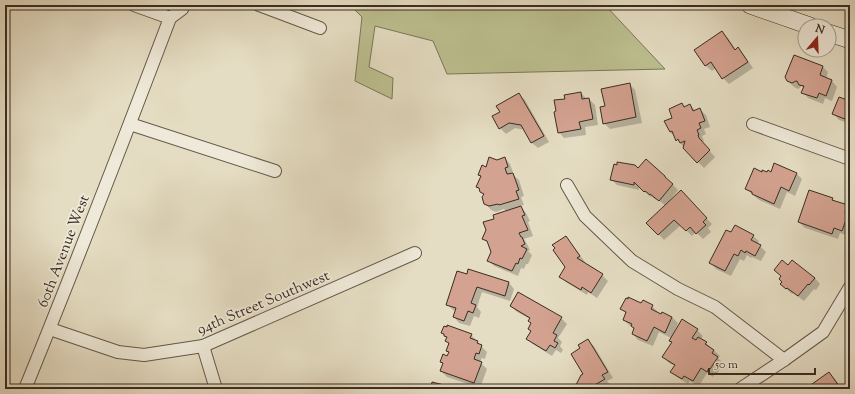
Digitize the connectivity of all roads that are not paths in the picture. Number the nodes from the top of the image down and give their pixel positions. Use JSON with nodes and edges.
{"nodes":[{"id":1,"x":134,"y":5,"type":"edge"},
{"id":2,"x":184,"y":5,"type":"edge"},
{"id":3,"x":259,"y":5,"type":"edge"},
{"id":4,"x":750,"y":5,"type":"edge"},
{"id":5,"x":170,"y":18,"type":"junction"},
{"id":6,"x":797,"y":21,"type":"edge"},
{"id":7,"x":320,"y":28,"type":"dead end"},
{"id":8,"x":837,"y":36,"type":"edge"},
{"id":9,"x":850,"y":40,"type":"edge"},
{"id":10,"x":130,"y":124,"type":"junction"},
{"id":11,"x":753,"y":124,"type":"dead end"},
{"id":12,"x":850,"y":159,"type":"edge"},
{"id":13,"x":275,"y":171,"type":"dead end"},
{"id":14,"x":567,"y":184,"type":"dead end"},
{"id":15,"x":415,"y":253,"type":"dead end"},
{"id":16,"x":850,"y":287,"type":"edge"},
{"id":17,"x":50,"y":329,"type":"junction"},
{"id":18,"x":203,"y":346,"type":"junction"},
{"id":19,"x":784,"y":360,"type":"junction"},
{"id":20,"x":25,"y":389,"type":"edge"},
{"id":21,"x":216,"y":389,"type":"edge"},
{"id":22,"x":740,"y":389,"type":"edge"}],
"edges":[{"from":1,"to":5,"type":"street"},
{"from":2,"to":5,"type":"street","name":"60th Avenue West"},
{"from":3,"to":7,"type":"street"},
{"from":4,"to":6,"type":"street"},
{"from":5,"to":10,"type":"street","name":"60th Avenue West"},
{"from":8,"to":9,"type":"street"},
{"from":10,"to":13,"type":"street"},
{"from":10,"to":17,"type":"street","name":"60th Avenue West"},
{"from":11,"to":12,"type":"street"},
{"from":14,"to":19,"type":"street"},
{"from":15,"to":18,"type":"street","name":"94th Street Southwest"},
{"from":16,"to":19,"type":"street"},
{"from":17,"to":18,"type":"street","name":"94th Street Southwest"},
{"from":17,"to":20,"type":"street","name":"60th Avenue West"},
{"from":18,"to":21,"type":"street"},
{"from":19,"to":22,"type":"street"}]}
